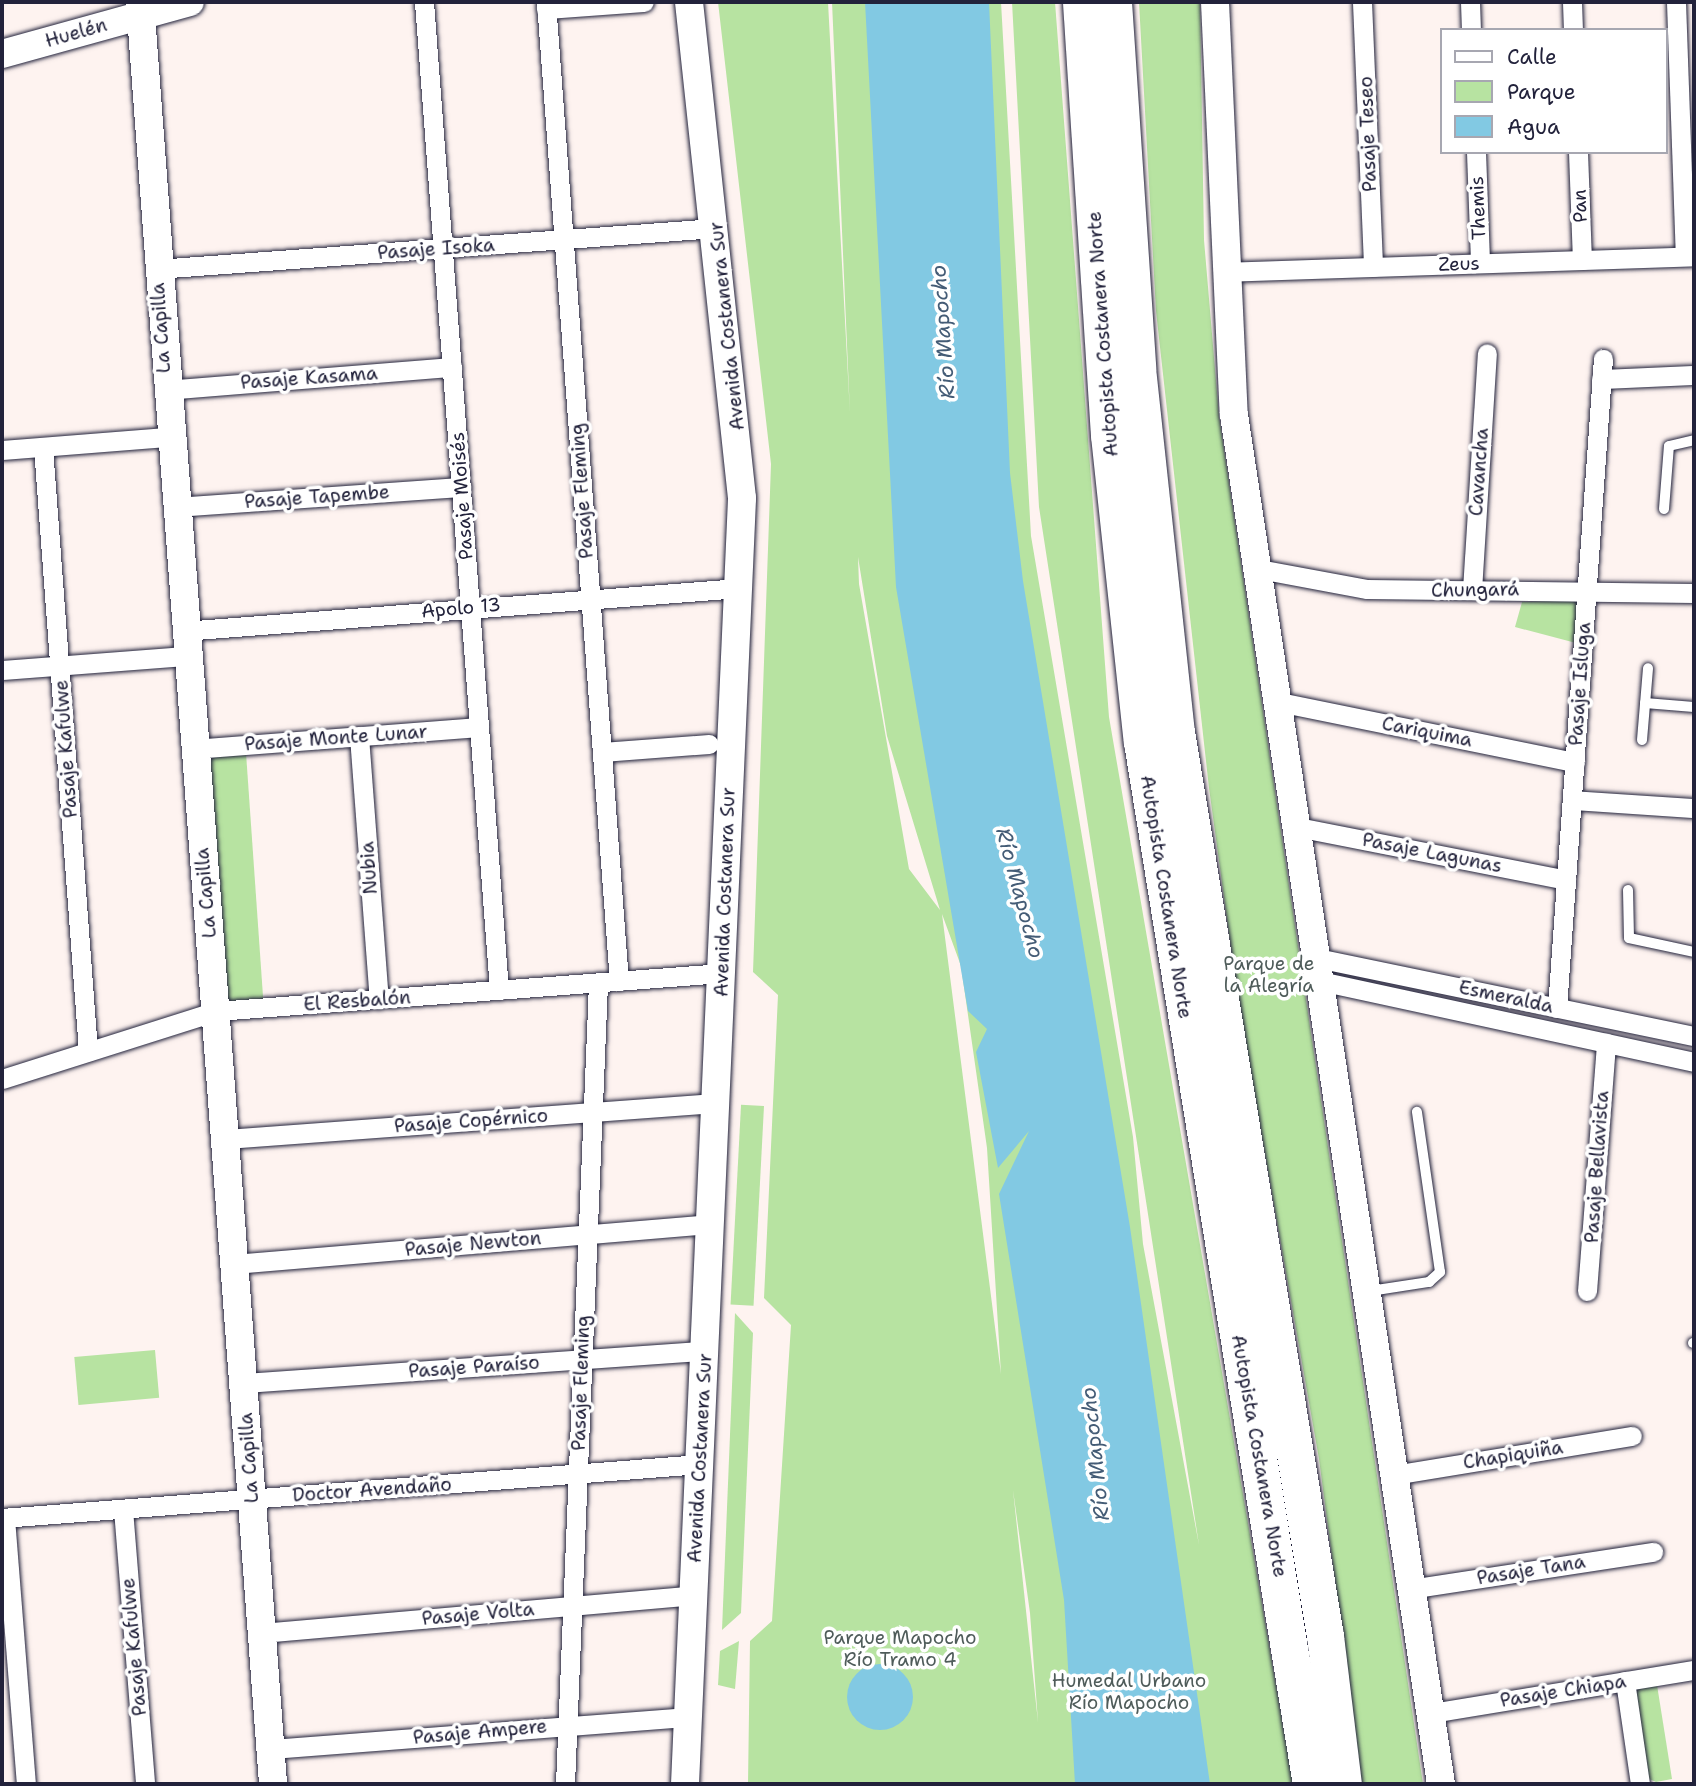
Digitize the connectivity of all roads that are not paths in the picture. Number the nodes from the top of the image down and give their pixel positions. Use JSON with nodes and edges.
{"nodes":[{"id":1,"x":190,"y":2,"type":"edge"},
{"id":2,"x":424,"y":2,"type":"edge"},
{"id":3,"x":643,"y":2,"type":"edge"},
{"id":4,"x":690,"y":2,"type":"edge"},
{"id":5,"x":1081,"y":2,"type":"edge"},
{"id":6,"x":1113,"y":2,"type":"edge"},
{"id":7,"x":1215,"y":2,"type":"edge"},
{"id":8,"x":1362,"y":2,"type":"edge"},
{"id":9,"x":1470,"y":2,"type":"edge"},
{"id":10,"x":1572,"y":2,"type":"edge"},
{"id":11,"x":1676,"y":2,"type":"edge"},
{"id":12,"x":546,"y":6,"type":"edge"},
{"id":13,"x":140,"y":8,"type":"edge"},
{"id":14,"x":1471,"y":28,"type":"edge"},
{"id":15,"x":1573,"y":28,"type":"edge"},
{"id":16,"x":1679,"y":41,"type":"edge"},
{"id":17,"x":2,"y":54,"type":"edge"},
{"id":18,"x":1476,"y":154,"type":"edge"},
{"id":19,"x":1578,"y":154,"type":"edge"},
{"id":20,"x":716,"y":228,"type":"junction"},
{"id":21,"x":564,"y":239,"type":"junction"},
{"id":22,"x":443,"y":248,"type":"junction"},
{"id":23,"x":1690,"y":256,"type":"edge"},
{"id":24,"x":1582,"y":260,"type":"junction"},
{"id":25,"x":1480,"y":263,"type":"junction"},
{"id":26,"x":1373,"y":267,"type":"junction"},
{"id":27,"x":156,"y":269,"type":"junction"},
{"id":28,"x":1223,"y":272,"type":"junction"},
{"id":29,"x":1487,"y":353,"type":"dead end"},
{"id":30,"x":1603,"y":359,"type":"dead end"},
{"id":31,"x":452,"y":367,"type":"junction"},
{"id":32,"x":1694,"y":375,"type":"edge"},
{"id":33,"x":1601,"y":379,"type":"junction"},
{"id":34,"x":165,"y":390,"type":"junction"},
{"id":35,"x":169,"y":437,"type":"junction"},
{"id":36,"x":1694,"y":440,"type":"edge"},
{"id":37,"x":43,"y":447,"type":"junction"},
{"id":38,"x":2,"y":450,"type":"edge"},
{"id":39,"x":461,"y":487,"type":"junction"},
{"id":40,"x":174,"y":507,"type":"junction"},
{"id":41,"x":1664,"y":509,"type":"dead end"},
{"id":42,"x":1259,"y":569,"type":"junction"},
{"id":43,"x":739,"y":588,"type":"junction"},
{"id":44,"x":1587,"y":588,"type":"junction"},
{"id":45,"x":1472,"y":590,"type":"junction"},
{"id":46,"x":1694,"y":593,"type":"edge"},
{"id":47,"x":590,"y":598,"type":"junction"},
{"id":48,"x":470,"y":607,"type":"junction"},
{"id":49,"x":184,"y":643,"type":"junction"},
{"id":50,"x":60,"y":666,"type":"junction"},
{"id":51,"x":1648,"y":668,"type":"dead end"},
{"id":52,"x":2,"y":670,"type":"edge"},
{"id":53,"x":1279,"y":702,"type":"junction"},
{"id":54,"x":1646,"y":703,"type":"junction"},
{"id":55,"x":1694,"y":706,"type":"edge"},
{"id":56,"x":479,"y":727,"type":"junction"},
{"id":57,"x":359,"y":736,"type":"junction"},
{"id":58,"x":1642,"y":740,"type":"dead end"},
{"id":59,"x":709,"y":744,"type":"dead end"},
{"id":60,"x":193,"y":749,"type":"junction"},
{"id":61,"x":602,"y":752,"type":"junction"},
{"id":62,"x":1574,"y":762,"type":"junction"},
{"id":63,"x":1572,"y":800,"type":"junction"},
{"id":64,"x":1694,"y":808,"type":"edge"},
{"id":65,"x":1297,"y":827,"type":"junction"},
{"id":66,"x":1566,"y":880,"type":"junction"},
{"id":67,"x":1629,"y":890,"type":"dead end"},
{"id":68,"x":1694,"y":952,"type":"edge"},
{"id":69,"x":1319,"y":970,"type":"junction"},
{"id":70,"x":722,"y":973,"type":"junction"},
{"id":71,"x":620,"y":981,"type":"junction"},
{"id":72,"x":598,"y":983,"type":"junction"},
{"id":73,"x":499,"y":990,"type":"junction"},
{"id":74,"x":379,"y":999,"type":"junction"},
{"id":75,"x":1558,"y":1008,"type":"junction"},
{"id":76,"x":216,"y":1011,"type":"junction"},
{"id":77,"x":1694,"y":1036,"type":"edge"},
{"id":78,"x":1606,"y":1043,"type":"junction"},
{"id":79,"x":88,"y":1051,"type":"junction"},
{"id":80,"x":1694,"y":1062,"type":"edge"},
{"id":81,"x":2,"y":1079,"type":"edge"},
{"id":82,"x":716,"y":1103,"type":"junction"},
{"id":83,"x":592,"y":1112,"type":"junction"},
{"id":84,"x":1417,"y":1112,"type":"dead end"},
{"id":85,"x":225,"y":1139,"type":"junction"},
{"id":86,"x":711,"y":1224,"type":"junction"},
{"id":87,"x":587,"y":1234,"type":"junction"},
{"id":88,"x":234,"y":1264,"type":"junction"},
{"id":89,"x":1587,"y":1291,"type":"dead end"},
{"id":90,"x":1366,"y":1292,"type":"junction"},
{"id":91,"x":705,"y":1351,"type":"junction"},
{"id":92,"x":582,"y":1359,"type":"junction"},
{"id":93,"x":243,"y":1384,"type":"junction"},
{"id":94,"x":1632,"y":1436,"type":"dead end"},
{"id":95,"x":700,"y":1464,"type":"junction"},
{"id":96,"x":578,"y":1474,"type":"junction"},
{"id":97,"x":1393,"y":1475,"type":"junction"},
{"id":98,"x":252,"y":1499,"type":"junction"},
{"id":99,"x":122,"y":1509,"type":"junction"},
{"id":100,"x":4,"y":1518,"type":"edge"},
{"id":101,"x":1653,"y":1552,"type":"dead end"},
{"id":102,"x":1410,"y":1588,"type":"junction"},
{"id":103,"x":694,"y":1595,"type":"junction"},
{"id":104,"x":573,"y":1606,"type":"junction"},
{"id":105,"x":262,"y":1633,"type":"junction"},
{"id":106,"x":1694,"y":1670,"type":"edge"},
{"id":107,"x":1625,"y":1681,"type":"junction"},
{"id":108,"x":1431,"y":1713,"type":"junction"},
{"id":109,"x":689,"y":1717,"type":"junction"},
{"id":110,"x":568,"y":1725,"type":"junction"},
{"id":111,"x":271,"y":1749,"type":"junction"},
{"id":112,"x":26,"y":1784,"type":"edge"},
{"id":113,"x":145,"y":1784,"type":"edge"},
{"id":114,"x":273,"y":1784,"type":"edge"},
{"id":115,"x":565,"y":1784,"type":"edge"},
{"id":116,"x":685,"y":1784,"type":"edge"},
{"id":117,"x":1311,"y":1784,"type":"edge"},
{"id":118,"x":1343,"y":1784,"type":"edge"},
{"id":119,"x":1441,"y":1784,"type":"edge"},
{"id":120,"x":1640,"y":1784,"type":"edge"}],
"edges":[{"from":1,"to":13,"type":"street","name":"Huelén"},
{"from":2,"to":22,"type":"street","name":"Pasaje Moisés"},
{"from":3,"to":12,"type":"street"},
{"from":4,"to":20,"type":"street","name":"Avenida Costanera Sur"},
{"from":5,"to":117,"type":"highway","name":"Autopista Costanera Norte"},
{"from":6,"to":118,"type":"highway","name":"Autopista Costanera Norte"},
{"from":7,"to":28,"type":"street"},
{"from":8,"to":26,"type":"street","name":"Pasaje Teseo"},
{"from":9,"to":14,"type":"street"},
{"from":10,"to":15,"type":"street"},
{"from":11,"to":16,"type":"street"},
{"from":12,"to":21,"type":"street","name":"Pasaje Fleming"},
{"from":13,"to":17,"type":"street","name":"Huelén"},
{"from":13,"to":27,"type":"street","name":"La Capilla"},
{"from":16,"to":23,"type":"street"},
{"from":18,"to":25,"type":"street","name":"Themis"},
{"from":19,"to":24,"type":"street","name":"Pan"},
{"from":20,"to":21,"type":"street","name":"Pasaje Isoka"},
{"from":20,"to":43,"type":"street","name":"Avenida Costanera Sur"},
{"from":21,"to":22,"type":"street","name":"Pasaje Isoka"},
{"from":21,"to":47,"type":"street","name":"Pasaje Fleming"},
{"from":22,"to":27,"type":"street","name":"Pasaje Isoka"},
{"from":22,"to":31,"type":"street","name":"Pasaje Moisés"},
{"from":23,"to":24,"type":"street","name":"Zeus"},
{"from":24,"to":25,"type":"street","name":"Zeus"},
{"from":25,"to":26,"type":"street","name":"Zeus"},
{"from":26,"to":28,"type":"street","name":"Zeus"},
{"from":27,"to":34,"type":"street","name":"La Capilla"},
{"from":28,"to":42,"type":"street"},
{"from":29,"to":45,"type":"street","name":"Cavancha"},
{"from":30,"to":33,"type":"street","name":"Pasaje Isluga"},
{"from":31,"to":34,"type":"street","name":"Pasaje Kasama"},
{"from":31,"to":39,"type":"street","name":"Pasaje Moisés"},
{"from":32,"to":33,"type":"street"},
{"from":33,"to":44,"type":"street","name":"Pasaje Isluga"},
{"from":34,"to":35,"type":"street","name":"La Capilla"},
{"from":35,"to":37,"type":"street"},
{"from":35,"to":40,"type":"street","name":"La Capilla"},
{"from":36,"to":41,"type":"lane"},
{"from":37,"to":38,"type":"street"},
{"from":37,"to":50,"type":"street","name":"Pasaje Kafulwe"},
{"from":39,"to":40,"type":"street","name":"Pasaje Tapembe"},
{"from":39,"to":48,"type":"street","name":"Pasaje Moisés"},
{"from":40,"to":49,"type":"street","name":"La Capilla"},
{"from":42,"to":45,"type":"street","name":"Chungará"},
{"from":42,"to":53,"type":"street"},
{"from":43,"to":47,"type":"street","name":"Apolo 13"},
{"from":43,"to":70,"type":"street","name":"Avenida Costanera Sur"},
{"from":44,"to":45,"type":"street","name":"Chungará"},
{"from":44,"to":46,"type":"street","name":"Chungará"},
{"from":44,"to":62,"type":"street","name":"Pasaje Isluga"},
{"from":47,"to":48,"type":"street","name":"Apolo 13"},
{"from":47,"to":61,"type":"street","name":"Pasaje Fleming"},
{"from":48,"to":49,"type":"street","name":"Apolo 13"},
{"from":48,"to":56,"type":"street","name":"Pasaje Moisés"},
{"from":49,"to":50,"type":"street","name":"Apolo 13"},
{"from":49,"to":60,"type":"street","name":"La Capilla"},
{"from":50,"to":52,"type":"street","name":"Apolo 13"},
{"from":50,"to":79,"type":"street","name":"Pasaje Kafulwe"},
{"from":51,"to":54,"type":"lane"},
{"from":53,"to":62,"type":"street","name":"Cariquima"},
{"from":53,"to":65,"type":"street"},
{"from":54,"to":55,"type":"lane"},
{"from":54,"to":58,"type":"lane"},
{"from":56,"to":57,"type":"street","name":"Pasaje Monte Lunar"},
{"from":56,"to":73,"type":"street","name":"Pasaje Moisés"},
{"from":57,"to":60,"type":"street","name":"Pasaje Monte Lunar"},
{"from":57,"to":74,"type":"street","name":"Nubia"},
{"from":59,"to":61,"type":"street"},
{"from":60,"to":76,"type":"street","name":"La Capilla"},
{"from":61,"to":71,"type":"street","name":"Pasaje Fleming"},
{"from":62,"to":63,"type":"street","name":"Pasaje Isluga"},
{"from":63,"to":64,"type":"street"},
{"from":63,"to":66,"type":"street","name":"Pasaje Isluga"},
{"from":65,"to":66,"type":"street","name":"Pasaje Lagunas"},
{"from":65,"to":69,"type":"street"},
{"from":66,"to":75,"type":"street","name":"Pasaje Isluga"},
{"from":67,"to":68,"type":"lane"},
{"from":69,"to":75,"type":"street","name":"Esmeralda"},
{"from":69,"to":78,"type":"street","name":"Esmeralda"},
{"from":69,"to":90,"type":"street"},
{"from":70,"to":71,"type":"street","name":"El Resbalón"},
{"from":70,"to":82,"type":"street","name":"Avenida Costanera Sur"},
{"from":71,"to":72,"type":"street","name":"El Resbalón"},
{"from":72,"to":73,"type":"street","name":"El Resbalón"},
{"from":72,"to":83,"type":"street","name":"Pasaje Fleming"},
{"from":73,"to":74,"type":"street","name":"El Resbalón"},
{"from":74,"to":76,"type":"street","name":"El Resbalón"},
{"from":75,"to":77,"type":"street","name":"Esmeralda"},
{"from":76,"to":79,"type":"street","name":"El Resbalón"},
{"from":76,"to":85,"type":"street","name":"La Capilla"},
{"from":78,"to":80,"type":"street","name":"Esmeralda"},
{"from":78,"to":89,"type":"street","name":"Pasaje Bellavista"},
{"from":79,"to":81,"type":"street","name":"El Resbalón"},
{"from":82,"to":83,"type":"street","name":"Pasaje Copérnico"},
{"from":82,"to":86,"type":"street","name":"Avenida Costanera Sur"},
{"from":83,"to":85,"type":"street","name":"Pasaje Copérnico"},
{"from":83,"to":87,"type":"street","name":"Pasaje Fleming"},
{"from":84,"to":90,"type":"lane"},
{"from":85,"to":88,"type":"street","name":"La Capilla"},
{"from":86,"to":87,"type":"street","name":"Pasaje Newton"},
{"from":86,"to":91,"type":"street","name":"Avenida Costanera Sur"},
{"from":87,"to":88,"type":"street","name":"Pasaje Newton"},
{"from":87,"to":92,"type":"street","name":"Pasaje Fleming"},
{"from":88,"to":93,"type":"street","name":"La Capilla"},
{"from":90,"to":97,"type":"street"},
{"from":91,"to":92,"type":"street","name":"Pasaje Paraíso"},
{"from":91,"to":95,"type":"street","name":"Avenida Costanera Sur"},
{"from":92,"to":93,"type":"street","name":"Pasaje Paraíso"},
{"from":92,"to":96,"type":"street","name":"Pasaje Fleming"},
{"from":93,"to":98,"type":"street","name":"La Capilla"},
{"from":94,"to":97,"type":"street","name":"Chapiquiña"},
{"from":95,"to":96,"type":"street","name":"Doctor Avendaño"},
{"from":95,"to":103,"type":"street","name":"Avenida Costanera Sur"},
{"from":96,"to":98,"type":"street","name":"Doctor Avendaño"},
{"from":96,"to":104,"type":"street","name":"Pasaje Fleming"},
{"from":97,"to":102,"type":"street"},
{"from":98,"to":99,"type":"street","name":"Doctor Avendaño"},
{"from":98,"to":105,"type":"street","name":"La Capilla"},
{"from":99,"to":100,"type":"street","name":"Doctor Avendaño"},
{"from":99,"to":113,"type":"street","name":"Pasaje Kafulwe"},
{"from":100,"to":112,"type":"street"},
{"from":101,"to":102,"type":"street","name":"Pasaje Tana"},
{"from":102,"to":108,"type":"street"},
{"from":103,"to":104,"type":"street","name":"Pasaje Volta"},
{"from":103,"to":109,"type":"street","name":"Avenida Costanera Sur"},
{"from":104,"to":105,"type":"street","name":"Pasaje Volta"},
{"from":104,"to":110,"type":"street","name":"Pasaje Fleming"},
{"from":105,"to":111,"type":"street","name":"La Capilla"},
{"from":106,"to":107,"type":"street","name":"Pasaje Chiapa"},
{"from":107,"to":108,"type":"street","name":"Pasaje Chiapa"},
{"from":107,"to":120,"type":"street"},
{"from":108,"to":119,"type":"street"},
{"from":109,"to":110,"type":"street","name":"Pasaje Ampere"},
{"from":109,"to":116,"type":"street","name":"Avenida Costanera Sur"},
{"from":110,"to":111,"type":"street","name":"Pasaje Ampere"},
{"from":110,"to":115,"type":"street","name":"Pasaje Fleming"},
{"from":111,"to":114,"type":"street","name":"La Capilla"}]}
